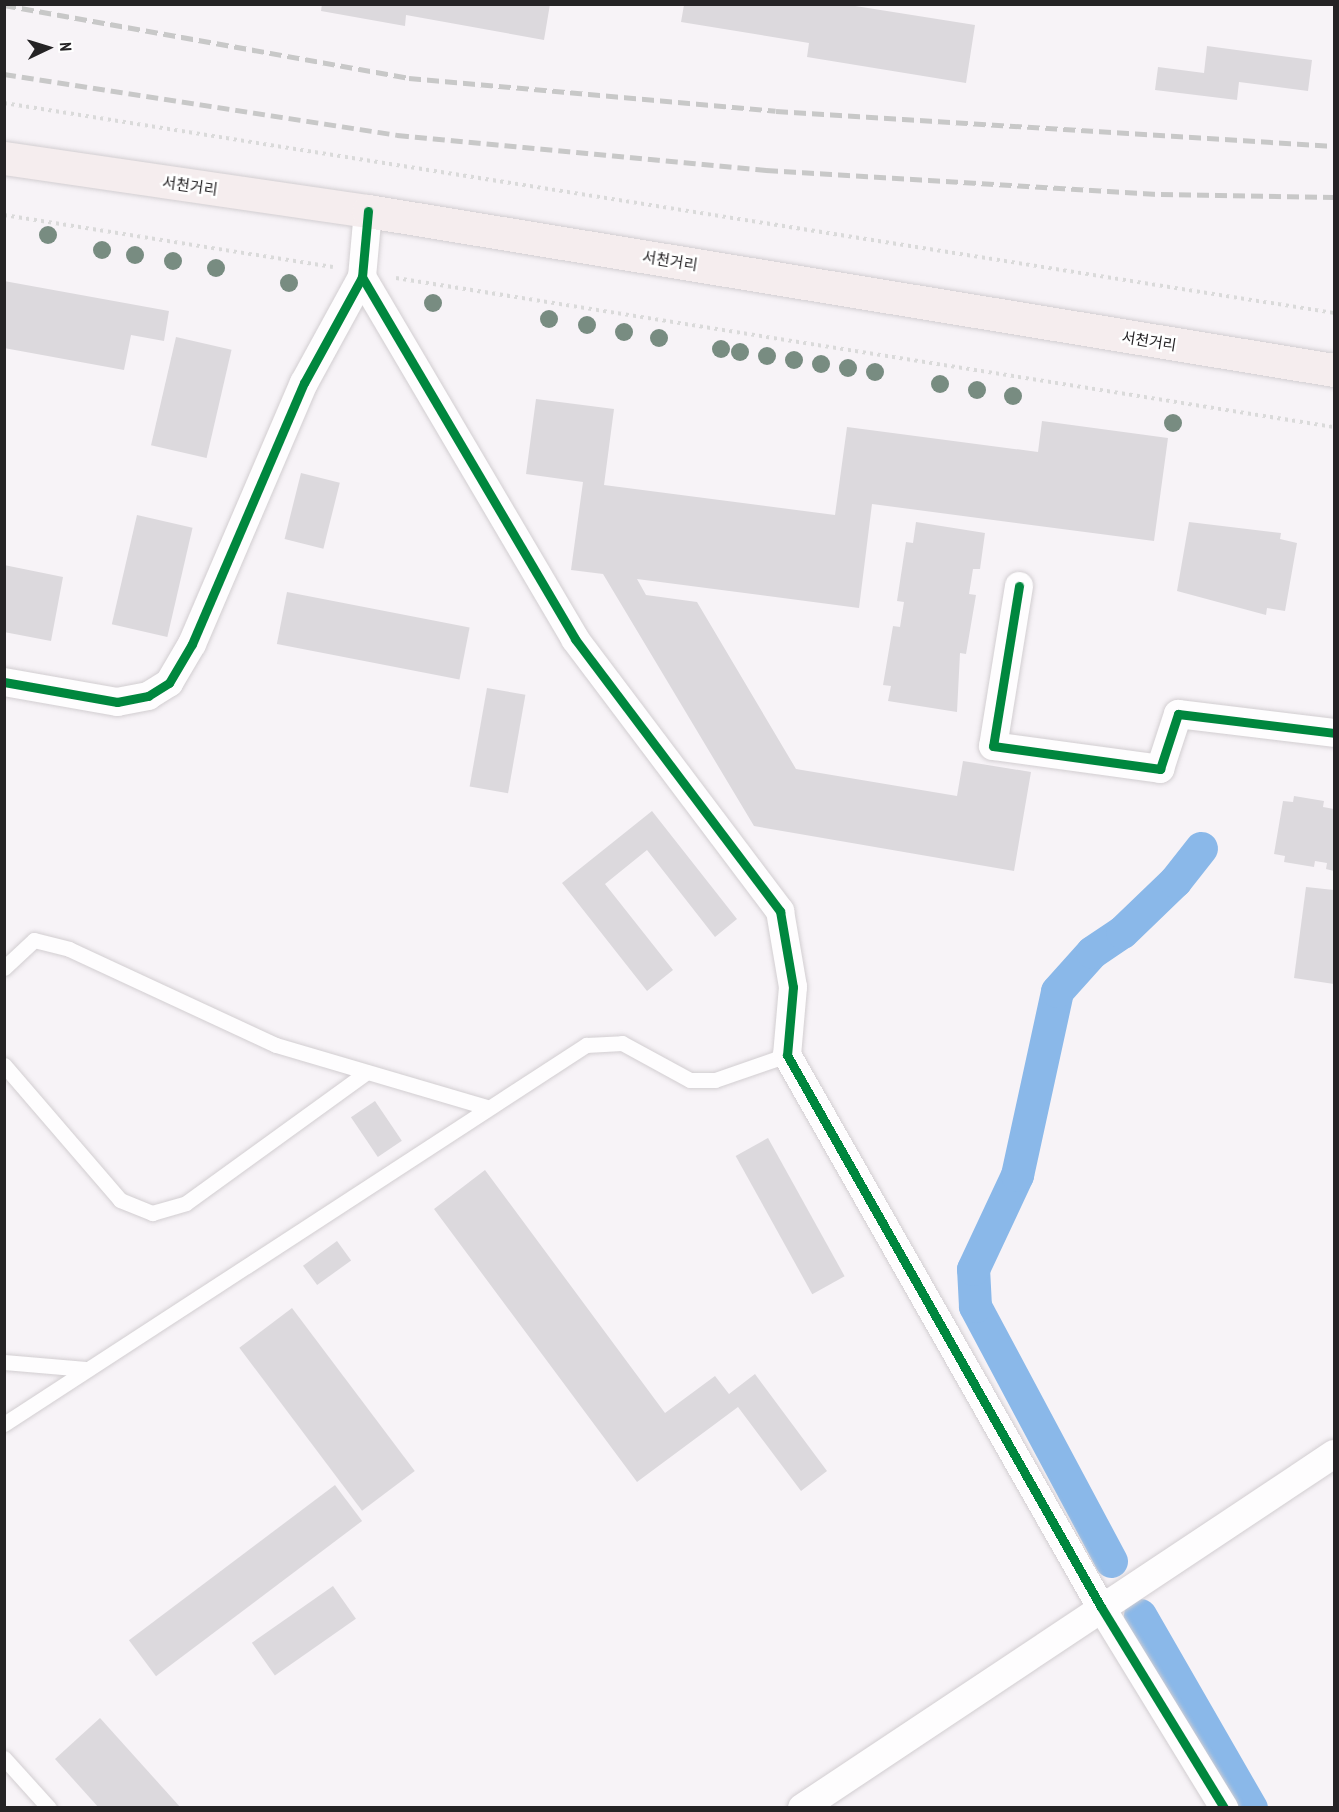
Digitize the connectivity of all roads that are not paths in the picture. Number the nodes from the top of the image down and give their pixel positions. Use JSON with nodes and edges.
{"nodes":[{"id":1,"x":4,"y":159,"type":"edge"},
{"id":2,"x":368,"y":211,"type":"junction"},
{"id":3,"x":363,"y":274,"type":"junction"},
{"id":4,"x":1335,"y":370,"type":"edge"},
{"id":5,"x":1019,"y":586,"type":"dead end"},
{"id":6,"x":4,"y":682,"type":"edge"},
{"id":7,"x":1335,"y":733,"type":"edge"},
{"id":8,"x":4,"y":968,"type":"edge"},
{"id":9,"x":787,"y":1054,"type":"junction"},
{"id":10,"x":4,"y":1065,"type":"edge"},
{"id":11,"x":367,"y":1072,"type":"junction"},
{"id":12,"x":486,"y":1107,"type":"junction"},
{"id":13,"x":4,"y":1362,"type":"edge"},
{"id":14,"x":86,"y":1369,"type":"junction"},
{"id":15,"x":4,"y":1424,"type":"edge"},
{"id":16,"x":1335,"y":1454,"type":"edge"},
{"id":17,"x":1101,"y":1607,"type":"junction"},
{"id":18,"x":4,"y":1758,"type":"edge"},
{"id":19,"x":49,"y":1808,"type":"edge"},
{"id":20,"x":802,"y":1808,"type":"edge"},
{"id":21,"x":1224,"y":1808,"type":"edge"}],
"edges":[{"from":1,"to":2,"type":"main road","name":"서천거리"},
{"from":2,"to":3,"type":"street"},
{"from":2,"to":4,"type":"main road","name":"서천거리"},
{"from":3,"to":6,"type":"street"},
{"from":3,"to":9,"type":"street"},
{"from":5,"to":7,"type":"street"},
{"from":8,"to":11,"type":"lane"},
{"from":9,"to":12,"type":"lane"},
{"from":9,"to":17,"type":"street"},
{"from":10,"to":11,"type":"lane"},
{"from":11,"to":12,"type":"lane"},
{"from":12,"to":14,"type":"lane"},
{"from":13,"to":14,"type":"lane"},
{"from":14,"to":15,"type":"lane"},
{"from":16,"to":17,"type":"street"},
{"from":17,"to":20,"type":"street"},
{"from":17,"to":21,"type":"street"},
{"from":18,"to":19,"type":"lane"}]}
